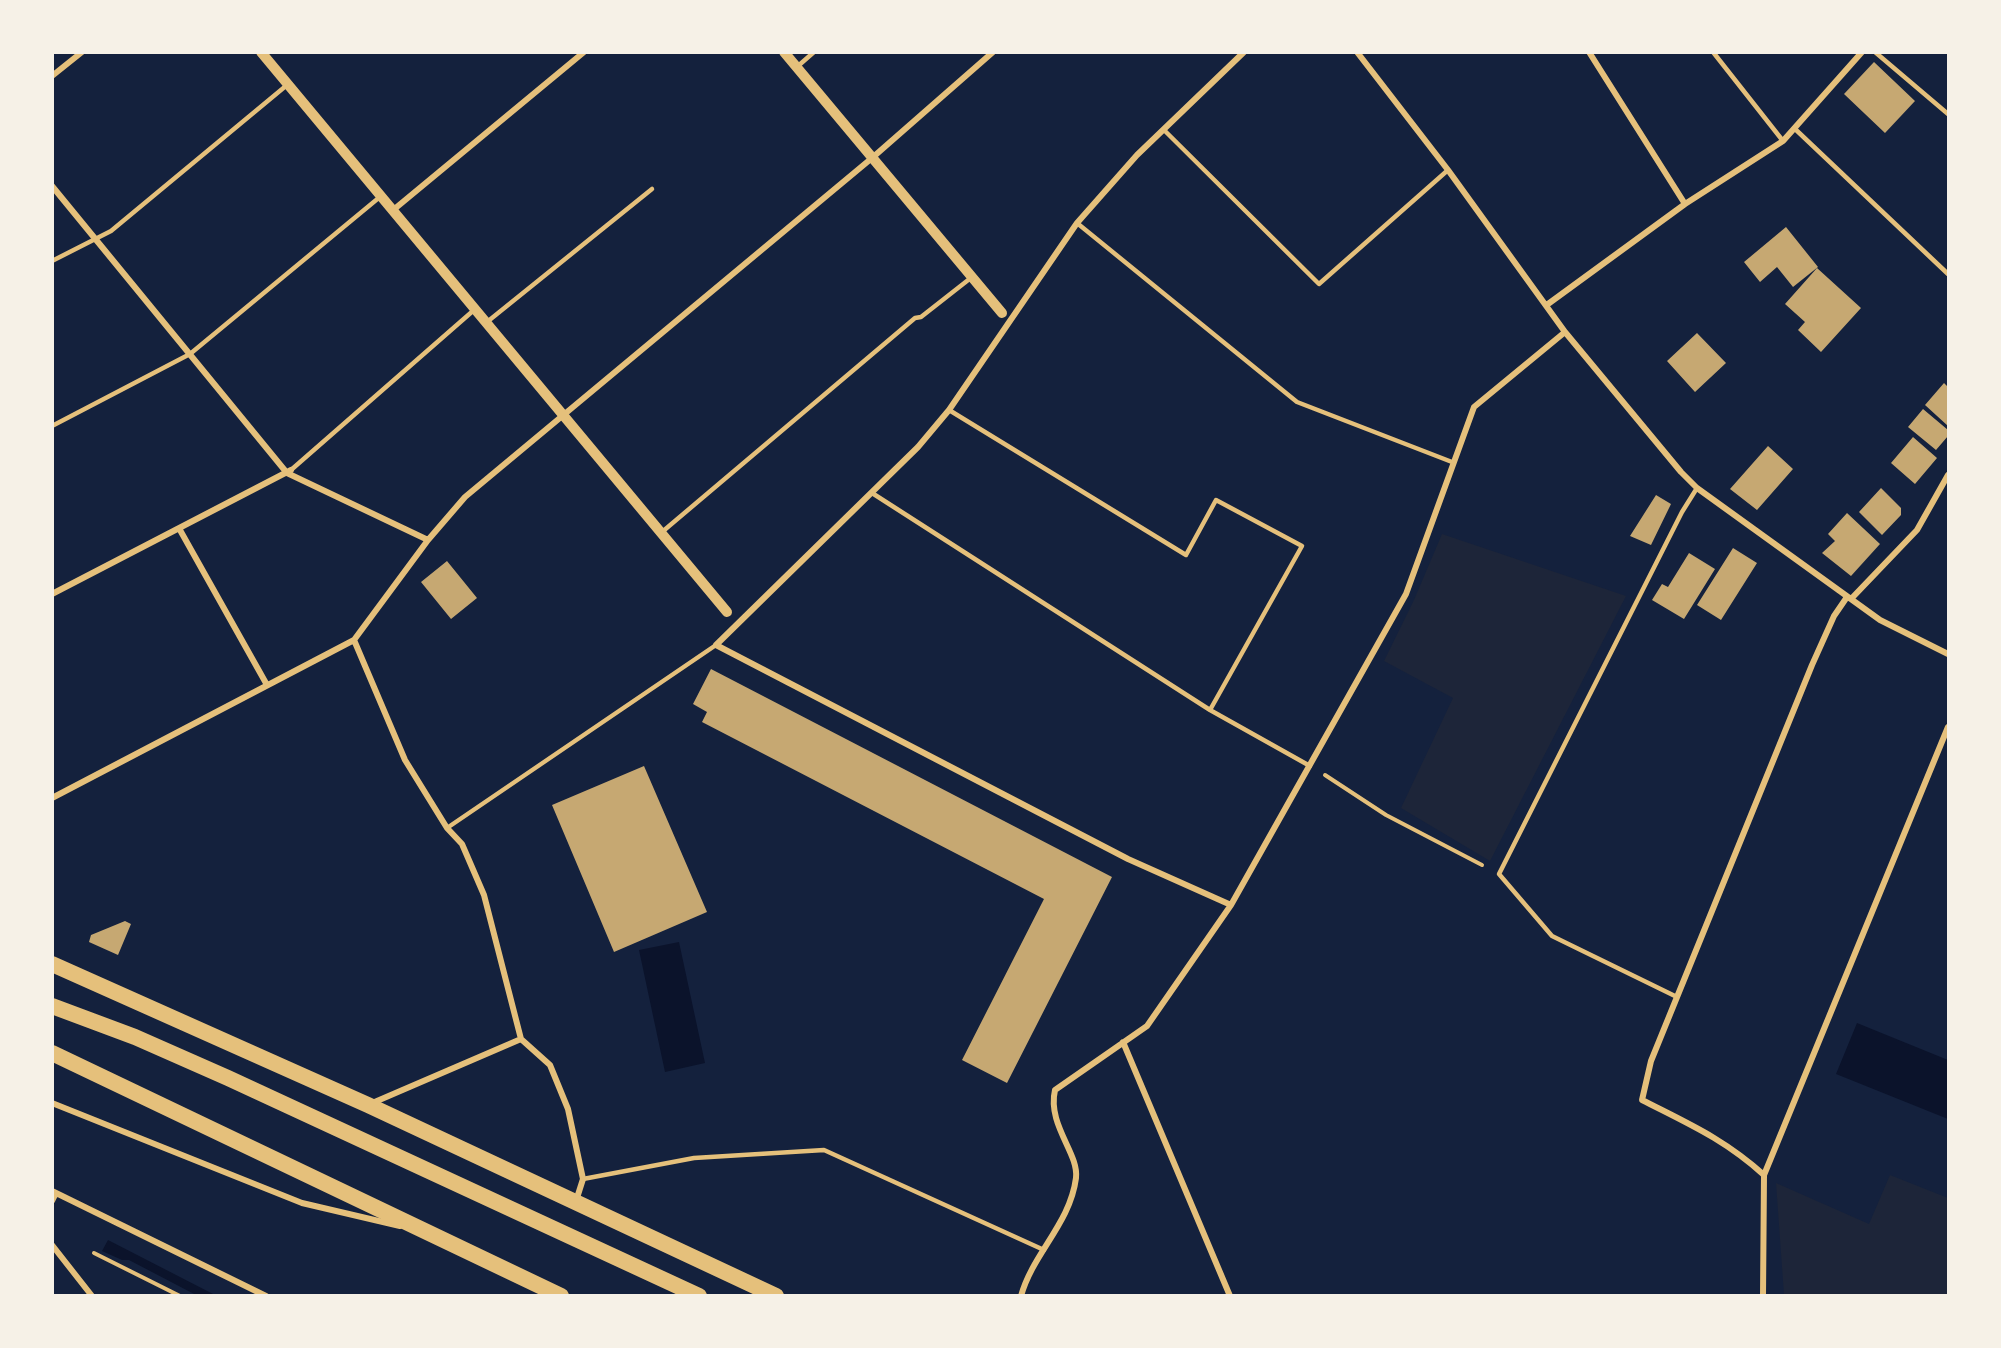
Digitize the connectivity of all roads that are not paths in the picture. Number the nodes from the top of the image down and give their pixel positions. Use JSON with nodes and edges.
{"nodes":[{"id":1,"x":82,"y":52,"type":"edge"},
{"id":2,"x":261,"y":52,"type":"edge"},
{"id":3,"x":584,"y":52,"type":"edge"},
{"id":4,"x":784,"y":52,"type":"edge"},
{"id":5,"x":814,"y":52,"type":"edge"},
{"id":6,"x":993,"y":52,"type":"edge"},
{"id":7,"x":1244,"y":52,"type":"edge"},
{"id":8,"x":1357,"y":52,"type":"edge"},
{"id":9,"x":1589,"y":52,"type":"edge"},
{"id":10,"x":1713,"y":52,"type":"edge"},
{"id":11,"x":1862,"y":52,"type":"edge"},
{"id":12,"x":1875,"y":52,"type":"edge"},
{"id":13,"x":796,"y":68,"type":"junction"},
{"id":14,"x":52,"y":76,"type":"edge"},
{"id":15,"x":287,"y":85,"type":"junction"},
{"id":16,"x":1948,"y":114,"type":"edge"},
{"id":17,"x":1794,"y":128,"type":"junction"},
{"id":18,"x":1164,"y":130,"type":"junction"},
{"id":19,"x":1783,"y":141,"type":"junction"},
{"id":20,"x":872,"y":158,"type":"junction"},
{"id":21,"x":1448,"y":170,"type":"junction"},
{"id":22,"x":52,"y":186,"type":"edge"},
{"id":23,"x":652,"y":189,"type":"dead end"},
{"id":24,"x":381,"y":196,"type":"junction"},
{"id":25,"x":1685,"y":204,"type":"junction"},
{"id":26,"x":392,"y":211,"type":"junction"},
{"id":27,"x":1077,"y":223,"type":"junction"},
{"id":28,"x":94,"y":240,"type":"junction"},
{"id":29,"x":52,"y":261,"type":"edge"},
{"id":30,"x":1948,"y":274,"type":"edge"},
{"id":31,"x":972,"y":277,"type":"junction"},
{"id":32,"x":1548,"y":304,"type":"junction"},
{"id":33,"x":475,"y":309,"type":"junction"},
{"id":34,"x":1005,"y":317,"type":"junction"},
{"id":35,"x":487,"y":322,"type":"junction"},
{"id":36,"x":1565,"y":332,"type":"junction"},
{"id":37,"x":190,"y":354,"type":"junction"},
{"id":38,"x":949,"y":410,"type":"junction"},
{"id":39,"x":564,"y":414,"type":"junction"},
{"id":40,"x":52,"y":426,"type":"edge"},
{"id":41,"x":1452,"y":462,"type":"junction"},
{"id":42,"x":289,"y":472,"type":"junction"},
{"id":43,"x":1948,"y":475,"type":"edge"},
{"id":44,"x":1697,"y":488,"type":"junction"},
{"id":45,"x":872,"y":494,"type":"junction"},
{"id":46,"x":180,"y":530,"type":"junction"},
{"id":47,"x":661,"y":533,"type":"junction"},
{"id":48,"x":428,"y":540,"type":"junction"},
{"id":49,"x":52,"y":594,"type":"edge"},
{"id":50,"x":1849,"y":598,"type":"junction"},
{"id":51,"x":727,"y":612,"type":"joint"},
{"id":52,"x":736,"y":623,"type":"junction"},
{"id":53,"x":354,"y":640,"type":"junction"},
{"id":54,"x":716,"y":645,"type":"junction"},
{"id":55,"x":1948,"y":654,"type":"edge"},
{"id":56,"x":267,"y":685,"type":"junction"},
{"id":57,"x":1210,"y":710,"type":"junction"},
{"id":58,"x":1948,"y":727,"type":"edge"},
{"id":59,"x":1310,"y":766,"type":"junction"},
{"id":60,"x":52,"y":798,"type":"edge"},
{"id":61,"x":447,"y":828,"type":"junction"},
{"id":62,"x":1231,"y":904,"type":"junction"},
{"id":63,"x":52,"y":964,"type":"edge"},
{"id":64,"x":1677,"y":997,"type":"junction"},
{"id":65,"x":52,"y":1006,"type":"edge"},
{"id":66,"x":521,"y":1039,"type":"junction"},
{"id":67,"x":1122,"y":1042,"type":"junction"},
{"id":68,"x":52,"y":1053,"type":"edge"},
{"id":69,"x":52,"y":1058,"type":"edge"},
{"id":70,"x":78,"y":1067,"type":"junction"},
{"id":71,"x":52,"y":1103,"type":"edge"},
{"id":72,"x":368,"y":1105,"type":"junction"},
{"id":73,"x":1764,"y":1175,"type":"junction"},
{"id":74,"x":583,"y":1179,"type":"junction"},
{"id":75,"x":54,"y":1192,"type":"edge"},
{"id":76,"x":52,"y":1201,"type":"edge"},
{"id":77,"x":576,"y":1201,"type":"junction"},
{"id":78,"x":423,"y":1232,"type":"junction"},
{"id":79,"x":52,"y":1245,"type":"edge"},
{"id":80,"x":1044,"y":1250,"type":"junction"},
{"id":81,"x":92,"y":1296,"type":"edge"},
{"id":82,"x":266,"y":1296,"type":"edge"},
{"id":83,"x":561,"y":1296,"type":"edge"},
{"id":84,"x":699,"y":1296,"type":"edge"},
{"id":85,"x":776,"y":1296,"type":"edge"},
{"id":86,"x":1021,"y":1296,"type":"edge"},
{"id":87,"x":1230,"y":1296,"type":"edge"},
{"id":88,"x":1763,"y":1296,"type":"edge"}],
"edges":[{"from":1,"to":14,"type":"street"},
{"from":2,"to":15,"type":"street"},
{"from":3,"to":26,"type":"street"},
{"from":4,"to":13,"type":"street"},
{"from":5,"to":13,"type":"lane"},
{"from":6,"to":20,"type":"street"},
{"from":7,"to":18,"type":"street"},
{"from":8,"to":21,"type":"street"},
{"from":9,"to":25,"type":"street"},
{"from":10,"to":19,"type":"lane"},
{"from":11,"to":17,"type":"street"},
{"from":12,"to":16,"type":"lane"},
{"from":13,"to":20,"type":"street"},
{"from":15,"to":24,"type":"street"},
{"from":15,"to":28,"type":"lane"},
{"from":17,"to":19,"type":"street"},
{"from":17,"to":30,"type":"lane"},
{"from":18,"to":21,"type":"lane"},
{"from":18,"to":27,"type":"street"},
{"from":19,"to":25,"type":"street"},
{"from":20,"to":31,"type":"street"},
{"from":20,"to":39,"type":"street"},
{"from":21,"to":32,"type":"street"},
{"from":22,"to":28,"type":"street"},
{"from":23,"to":35,"type":"lane"},
{"from":24,"to":26,"type":"street"},
{"from":24,"to":37,"type":"lane"},
{"from":25,"to":32,"type":"street"},
{"from":26,"to":33,"type":"street"},
{"from":27,"to":34,"type":"street"},
{"from":27,"to":41,"type":"lane"},
{"from":28,"to":29,"type":"lane"},
{"from":28,"to":37,"type":"street"},
{"from":31,"to":34,"type":"street"},
{"from":31,"to":47,"type":"lane"},
{"from":32,"to":36,"type":"street"},
{"from":33,"to":35,"type":"street"},
{"from":33,"to":42,"type":"lane"},
{"from":34,"to":38,"type":"street"},
{"from":35,"to":39,"type":"street"},
{"from":36,"to":41,"type":"street"},
{"from":36,"to":44,"type":"street"},
{"from":37,"to":40,"type":"lane"},
{"from":37,"to":42,"type":"street"},
{"from":38,"to":45,"type":"street"},
{"from":38,"to":57,"type":"lane"},
{"from":39,"to":47,"type":"street"},
{"from":39,"to":48,"type":"street"},
{"from":41,"to":59,"type":"street"},
{"from":42,"to":46,"type":"street"},
{"from":42,"to":48,"type":"street"},
{"from":43,"to":50,"type":"street"},
{"from":44,"to":50,"type":"street"},
{"from":44,"to":64,"type":"lane"},
{"from":45,"to":52,"type":"street"},
{"from":45,"to":57,"type":"lane"},
{"from":46,"to":49,"type":"street"},
{"from":46,"to":56,"type":"street"},
{"from":47,"to":51,"type":"street"},
{"from":48,"to":53,"type":"street"},
{"from":50,"to":55,"type":"street"},
{"from":50,"to":64,"type":"street"},
{"from":51,"to":52,"type":"street"},
{"from":52,"to":54,"type":"street"},
{"from":53,"to":56,"type":"street"},
{"from":53,"to":61,"type":"street"},
{"from":54,"to":61,"type":"lane"},
{"from":54,"to":62,"type":"street"},
{"from":56,"to":60,"type":"street"},
{"from":57,"to":59,"type":"lane"},
{"from":58,"to":73,"type":"street"},
{"from":59,"to":62,"type":"street"},
{"from":61,"to":66,"type":"street"},
{"from":62,"to":67,"type":"street"},
{"from":63,"to":72,"type":"highway"},
{"from":64,"to":73,"type":"street"},
{"from":65,"to":84,"type":"highway"},
{"from":66,"to":72,"type":"street"},
{"from":66,"to":74,"type":"street"},
{"from":67,"to":80,"type":"street"},
{"from":67,"to":87,"type":"street"},
{"from":68,"to":70,"type":"highway"},
{"from":69,"to":70,"type":"highway"},
{"from":70,"to":78,"type":"highway"},
{"from":71,"to":78,"type":"street"},
{"from":72,"to":77,"type":"highway"},
{"from":73,"to":88,"type":"street"},
{"from":74,"to":77,"type":"street"},
{"from":74,"to":80,"type":"lane"},
{"from":75,"to":76,"type":"street"},
{"from":75,"to":82,"type":"street"},
{"from":77,"to":85,"type":"highway"},
{"from":78,"to":83,"type":"highway"},
{"from":79,"to":81,"type":"street"},
{"from":80,"to":86,"type":"street"}]}
